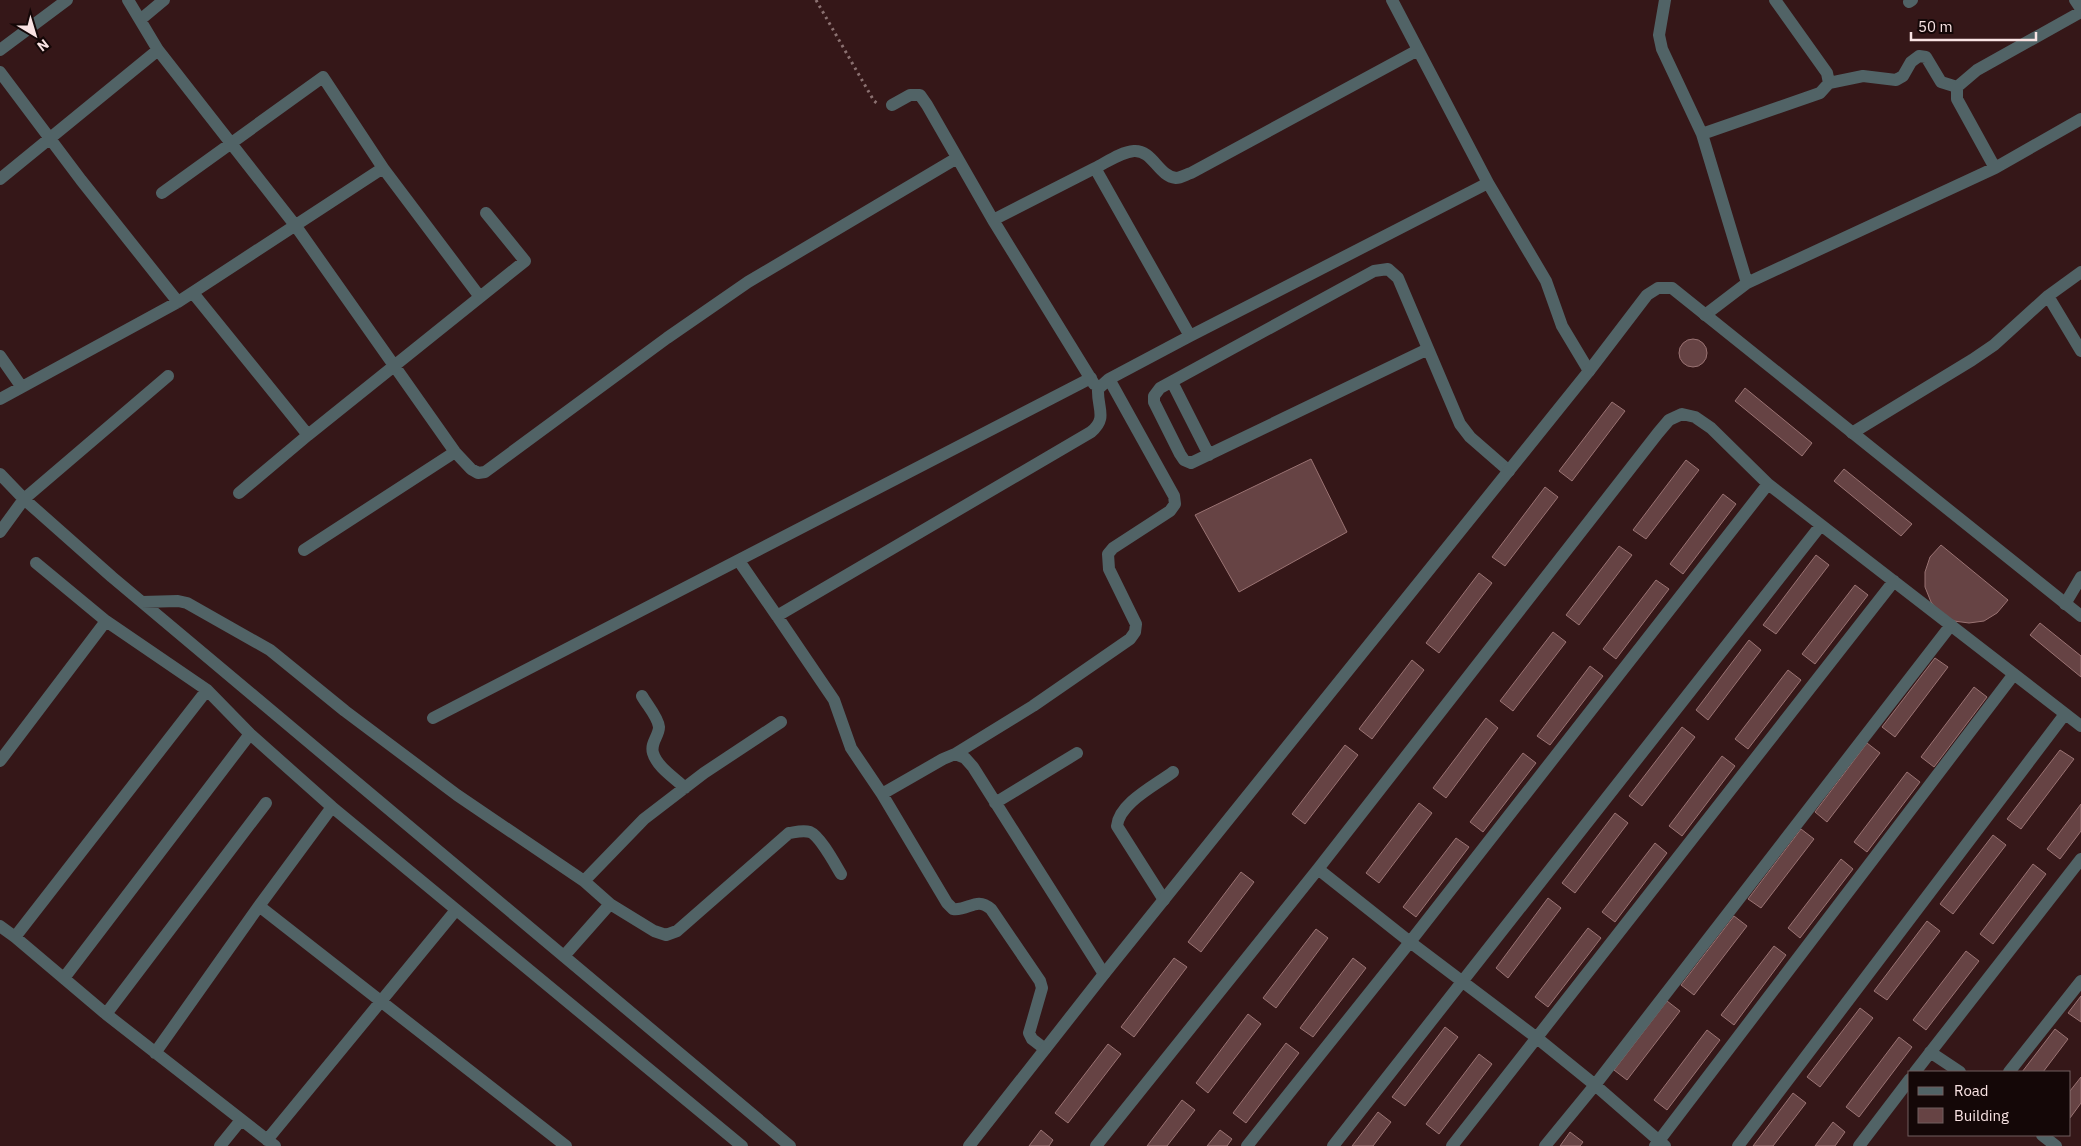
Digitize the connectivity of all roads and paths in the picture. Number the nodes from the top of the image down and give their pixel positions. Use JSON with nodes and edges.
{"nodes":[{"id":1,"x":67,"y":0,"type":"edge"},
{"id":2,"x":128,"y":0,"type":"edge"},
{"id":3,"x":164,"y":0,"type":"edge"},
{"id":4,"x":816,"y":0,"type":"edge"},
{"id":5,"x":1392,"y":0,"type":"edge"},
{"id":6,"x":1665,"y":0,"type":"edge"},
{"id":7,"x":1775,"y":0,"type":"edge"},
{"id":8,"x":2075,"y":0,"type":"edge"},
{"id":9,"x":2081,"y":11,"type":"edge"},
{"id":10,"x":140,"y":20,"type":"junction"},
{"id":11,"x":0,"y":50,"type":"edge"},
{"id":12,"x":158,"y":50,"type":"junction"},
{"id":13,"x":1418,"y":50,"type":"junction"},
{"id":14,"x":0,"y":72,"type":"edge"},
{"id":15,"x":1829,"y":83,"type":"junction"},
{"id":16,"x":1957,"y":87,"type":"junction"},
{"id":17,"x":892,"y":105,"type":"joint"},
{"id":18,"x":2081,"y":119,"type":"edge"},
{"id":19,"x":1702,"y":134,"type":"junction"},
{"id":20,"x":50,"y":139,"type":"junction"},
{"id":21,"x":230,"y":143,"type":"junction"},
{"id":22,"x":957,"y":158,"type":"junction"},
{"id":23,"x":383,"y":168,"type":"junction"},
{"id":24,"x":1095,"y":168,"type":"junction"},
{"id":25,"x":1995,"y":168,"type":"junction"},
{"id":26,"x":0,"y":179,"type":"edge"},
{"id":27,"x":1488,"y":183,"type":"junction"},
{"id":28,"x":162,"y":193,"type":"dead end"},
{"id":29,"x":486,"y":213,"type":"dead end"},
{"id":30,"x":993,"y":220,"type":"junction"},
{"id":31,"x":295,"y":225,"type":"junction"},
{"id":32,"x":2081,"y":272,"type":"edge"},
{"id":33,"x":1747,"y":283,"type":"junction"},
{"id":34,"x":193,"y":293,"type":"junction"},
{"id":35,"x":2048,"y":296,"type":"junction"},
{"id":36,"x":480,"y":297,"type":"junction"},
{"id":37,"x":178,"y":302,"type":"junction"},
{"id":38,"x":1705,"y":315,"type":"junction"},
{"id":39,"x":1190,"y":336,"type":"junction"},
{"id":40,"x":1428,"y":349,"type":"junction"},
{"id":41,"x":2081,"y":351,"type":"edge"},
{"id":42,"x":0,"y":356,"type":"edge"},
{"id":43,"x":394,"y":365,"type":"junction"},
{"id":44,"x":1589,"y":371,"type":"junction"},
{"id":45,"x":168,"y":376,"type":"dead end"},
{"id":46,"x":1090,"y":378,"type":"junction"},
{"id":47,"x":1109,"y":380,"type":"junction"},
{"id":48,"x":1172,"y":382,"type":"junction"},
{"id":49,"x":21,"y":386,"type":"junction"},
{"id":50,"x":1098,"y":389,"type":"junction"},
{"id":51,"x":0,"y":399,"type":"edge"},
{"id":52,"x":1852,"y":432,"type":"junction"},
{"id":53,"x":308,"y":435,"type":"junction"},
{"id":54,"x":456,"y":452,"type":"junction"},
{"id":55,"x":1209,"y":455,"type":"junction"},
{"id":56,"x":1509,"y":471,"type":"junction"},
{"id":57,"x":0,"y":474,"type":"edge"},
{"id":58,"x":1768,"y":484,"type":"junction"},
{"id":59,"x":239,"y":493,"type":"dead end"},
{"id":60,"x":24,"y":499,"type":"junction"},
{"id":61,"x":1821,"y":525,"type":"junction"},
{"id":62,"x":0,"y":532,"type":"edge"},
{"id":63,"x":304,"y":550,"type":"dead end"},
{"id":64,"x":738,"y":561,"type":"junction"},
{"id":65,"x":36,"y":563,"type":"dead end"},
{"id":66,"x":2081,"y":577,"type":"edge"},
{"id":67,"x":1894,"y":581,"type":"junction"},
{"id":68,"x":142,"y":602,"type":"junction"},
{"id":69,"x":2065,"y":604,"type":"junction"},
{"id":70,"x":777,"y":616,"type":"junction"},
{"id":71,"x":2081,"y":616,"type":"edge"},
{"id":72,"x":106,"y":620,"type":"junction"},
{"id":73,"x":1951,"y":625,"type":"junction"},
{"id":74,"x":2014,"y":674,"type":"junction"},
{"id":75,"x":207,"y":690,"type":"junction"},
{"id":76,"x":642,"y":696,"type":"dead end"},
{"id":77,"x":2065,"y":714,"type":"junction"},
{"id":78,"x":433,"y":718,"type":"dead end"},
{"id":79,"x":781,"y":722,"type":"dead end"},
{"id":80,"x":2081,"y":726,"type":"edge"},
{"id":81,"x":250,"y":734,"type":"junction"},
{"id":82,"x":1077,"y":753,"type":"dead end"},
{"id":83,"x":955,"y":754,"type":"junction"},
{"id":84,"x":0,"y":761,"type":"edge"},
{"id":85,"x":1173,"y":772,"type":"dead end"},
{"id":86,"x":685,"y":788,"type":"junction"},
{"id":87,"x":882,"y":794,"type":"junction"},
{"id":88,"x":995,"y":803,"type":"junction"},
{"id":89,"x":266,"y":804,"type":"dead end"},
{"id":90,"x":332,"y":807,"type":"junction"},
{"id":91,"x":2081,"y":859,"type":"edge"},
{"id":92,"x":1318,"y":869,"type":"junction"},
{"id":93,"x":841,"y":874,"type":"dead end"},
{"id":94,"x":584,"y":881,"type":"junction"},
{"id":95,"x":1164,"y":900,"type":"junction"},
{"id":96,"x":610,"y":904,"type":"junction"},
{"id":97,"x":259,"y":906,"type":"junction"},
{"id":98,"x":456,"y":910,"type":"junction"},
{"id":99,"x":0,"y":926,"type":"edge"},
{"id":100,"x":16,"y":937,"type":"junction"},
{"id":101,"x":1410,"y":942,"type":"junction"},
{"id":102,"x":564,"y":956,"type":"junction"},
{"id":103,"x":1104,"y":974,"type":"junction"},
{"id":104,"x":64,"y":978,"type":"junction"},
{"id":105,"x":2081,"y":981,"type":"edge"},
{"id":106,"x":1463,"y":982,"type":"junction"},
{"id":107,"x":380,"y":1002,"type":"junction"},
{"id":108,"x":106,"y":1014,"type":"junction"},
{"id":109,"x":1537,"y":1038,"type":"junction"},
{"id":110,"x":1045,"y":1049,"type":"junction"},
{"id":111,"x":1930,"y":1052,"type":"junction"},
{"id":112,"x":155,"y":1053,"type":"junction"},
{"id":113,"x":1916,"y":1071,"type":"edge"},
{"id":114,"x":1958,"y":1071,"type":"edge"},
{"id":115,"x":2010,"y":1071,"type":"edge"},
{"id":116,"x":1908,"y":1082,"type":"edge"},
{"id":117,"x":1595,"y":1085,"type":"junction"},
{"id":118,"x":241,"y":1120,"type":"junction"},
{"id":119,"x":2043,"y":1136,"type":"edge"},
{"id":120,"x":271,"y":1143,"type":"edge"},
{"id":121,"x":1660,"y":1144,"type":"edge"},
{"id":122,"x":220,"y":1146,"type":"edge"},
{"id":123,"x":566,"y":1146,"type":"edge"},
{"id":124,"x":742,"y":1146,"type":"edge"},
{"id":125,"x":790,"y":1146,"type":"edge"},
{"id":126,"x":969,"y":1146,"type":"edge"},
{"id":127,"x":1096,"y":1146,"type":"edge"},
{"id":128,"x":1247,"y":1146,"type":"edge"},
{"id":129,"x":1333,"y":1146,"type":"edge"},
{"id":130,"x":1452,"y":1146,"type":"edge"},
{"id":131,"x":1545,"y":1146,"type":"edge"},
{"id":132,"x":1738,"y":1146,"type":"edge"},
{"id":133,"x":1859,"y":1146,"type":"edge"},
{"id":134,"x":2056,"y":1146,"type":"edge"}],
"edges":[{"from":1,"to":11,"type":"street"},
{"from":2,"to":10,"type":"street"},
{"from":3,"to":10,"type":"street"},
{"from":4,"to":17,"type":"path"},
{"from":5,"to":13,"type":"street"},
{"from":6,"to":19,"type":"street"},
{"from":7,"to":15,"type":"street"},
{"from":8,"to":9,"type":"street"},
{"from":9,"to":16,"type":"street"},
{"from":10,"to":12,"type":"street"},
{"from":12,"to":20,"type":"street"},
{"from":12,"to":21,"type":"street"},
{"from":13,"to":24,"type":"street"},
{"from":13,"to":27,"type":"street"},
{"from":14,"to":20,"type":"street"},
{"from":15,"to":16,"type":"street"},
{"from":15,"to":19,"type":"street"},
{"from":16,"to":25,"type":"street"},
{"from":17,"to":22,"type":"street"},
{"from":18,"to":25,"type":"street"},
{"from":19,"to":33,"type":"street"},
{"from":20,"to":26,"type":"street"},
{"from":20,"to":37,"type":"street"},
{"from":21,"to":23,"type":"street"},
{"from":21,"to":28,"type":"street"},
{"from":21,"to":31,"type":"street"},
{"from":22,"to":30,"type":"street"},
{"from":22,"to":54,"type":"street"},
{"from":23,"to":31,"type":"street"},
{"from":23,"to":36,"type":"street"},
{"from":24,"to":30,"type":"street"},
{"from":24,"to":39,"type":"street"},
{"from":25,"to":33,"type":"street"},
{"from":27,"to":39,"type":"street"},
{"from":27,"to":44,"type":"street"},
{"from":29,"to":36,"type":"street"},
{"from":30,"to":46,"type":"street"},
{"from":31,"to":34,"type":"street"},
{"from":31,"to":43,"type":"street"},
{"from":32,"to":35,"type":"street"},
{"from":33,"to":38,"type":"street"},
{"from":34,"to":37,"type":"street"},
{"from":34,"to":53,"type":"street"},
{"from":35,"to":41,"type":"street"},
{"from":35,"to":52,"type":"street"},
{"from":36,"to":43,"type":"street"},
{"from":37,"to":49,"type":"street"},
{"from":38,"to":44,"type":"street"},
{"from":38,"to":52,"type":"street"},
{"from":39,"to":47,"type":"street"},
{"from":40,"to":48,"type":"street"},
{"from":40,"to":55,"type":"street"},
{"from":40,"to":56,"type":"street"},
{"from":42,"to":49,"type":"street"},
{"from":43,"to":53,"type":"street"},
{"from":43,"to":54,"type":"street"},
{"from":44,"to":56,"type":"street"},
{"from":45,"to":60,"type":"street"},
{"from":46,"to":50,"type":"street"},
{"from":46,"to":64,"type":"street"},
{"from":47,"to":50,"type":"street"},
{"from":47,"to":83,"type":"street"},
{"from":48,"to":55,"type":"street"},
{"from":48,"to":55,"type":"street"},
{"from":49,"to":51,"type":"street"},
{"from":50,"to":70,"type":"street"},
{"from":52,"to":69,"type":"street"},
{"from":53,"to":59,"type":"street"},
{"from":54,"to":63,"type":"street"},
{"from":56,"to":95,"type":"street"},
{"from":57,"to":60,"type":"street"},
{"from":58,"to":61,"type":"street"},
{"from":58,"to":92,"type":"street"},
{"from":58,"to":101,"type":"street"},
{"from":60,"to":62,"type":"street"},
{"from":60,"to":68,"type":"street"},
{"from":61,"to":67,"type":"street"},
{"from":61,"to":106,"type":"street"},
{"from":64,"to":70,"type":"street"},
{"from":64,"to":78,"type":"street"},
{"from":65,"to":72,"type":"street"},
{"from":66,"to":69,"type":"street"},
{"from":67,"to":73,"type":"street"},
{"from":67,"to":109,"type":"street"},
{"from":68,"to":94,"type":"street"},
{"from":68,"to":102,"type":"street"},
{"from":69,"to":71,"type":"street"},
{"from":70,"to":87,"type":"street"},
{"from":72,"to":75,"type":"street"},
{"from":72,"to":84,"type":"street"},
{"from":73,"to":74,"type":"street"},
{"from":73,"to":117,"type":"street"},
{"from":74,"to":77,"type":"street"},
{"from":74,"to":121,"type":"street"},
{"from":75,"to":81,"type":"street"},
{"from":75,"to":100,"type":"street"},
{"from":76,"to":86,"type":"street"},
{"from":77,"to":80,"type":"street"},
{"from":77,"to":132,"type":"street"},
{"from":79,"to":86,"type":"street"},
{"from":81,"to":90,"type":"street"},
{"from":81,"to":104,"type":"street"},
{"from":82,"to":88,"type":"street"},
{"from":83,"to":87,"type":"street"},
{"from":83,"to":88,"type":"street"},
{"from":85,"to":95,"type":"street"},
{"from":86,"to":94,"type":"street"},
{"from":87,"to":110,"type":"street"},
{"from":88,"to":103,"type":"street"},
{"from":89,"to":108,"type":"street"},
{"from":90,"to":97,"type":"street"},
{"from":90,"to":98,"type":"street"},
{"from":91,"to":111,"type":"street"},
{"from":92,"to":101,"type":"street"},
{"from":92,"to":127,"type":"street"},
{"from":93,"to":96,"type":"street"},
{"from":94,"to":96,"type":"street"},
{"from":95,"to":103,"type":"street"},
{"from":96,"to":102,"type":"street"},
{"from":97,"to":107,"type":"street"},
{"from":97,"to":112,"type":"street"},
{"from":98,"to":107,"type":"street"},
{"from":98,"to":124,"type":"street"},
{"from":99,"to":100,"type":"street"},
{"from":100,"to":104,"type":"street"},
{"from":101,"to":106,"type":"street"},
{"from":101,"to":128,"type":"street"},
{"from":102,"to":125,"type":"street"},
{"from":103,"to":110,"type":"street"},
{"from":104,"to":108,"type":"street"},
{"from":105,"to":115,"type":"street"},
{"from":106,"to":109,"type":"street"},
{"from":106,"to":129,"type":"street"},
{"from":107,"to":120,"type":"street"},
{"from":107,"to":123,"type":"street"},
{"from":108,"to":112,"type":"street"},
{"from":109,"to":117,"type":"street"},
{"from":109,"to":130,"type":"street"},
{"from":110,"to":126,"type":"street"},
{"from":111,"to":113,"type":"street"},
{"from":111,"to":114,"type":"street"},
{"from":112,"to":118,"type":"street"},
{"from":116,"to":133,"type":"street"},
{"from":117,"to":121,"type":"street"},
{"from":117,"to":131,"type":"street"},
{"from":118,"to":120,"type":"street"},
{"from":118,"to":122,"type":"street"},
{"from":119,"to":134,"type":"street"}]}
